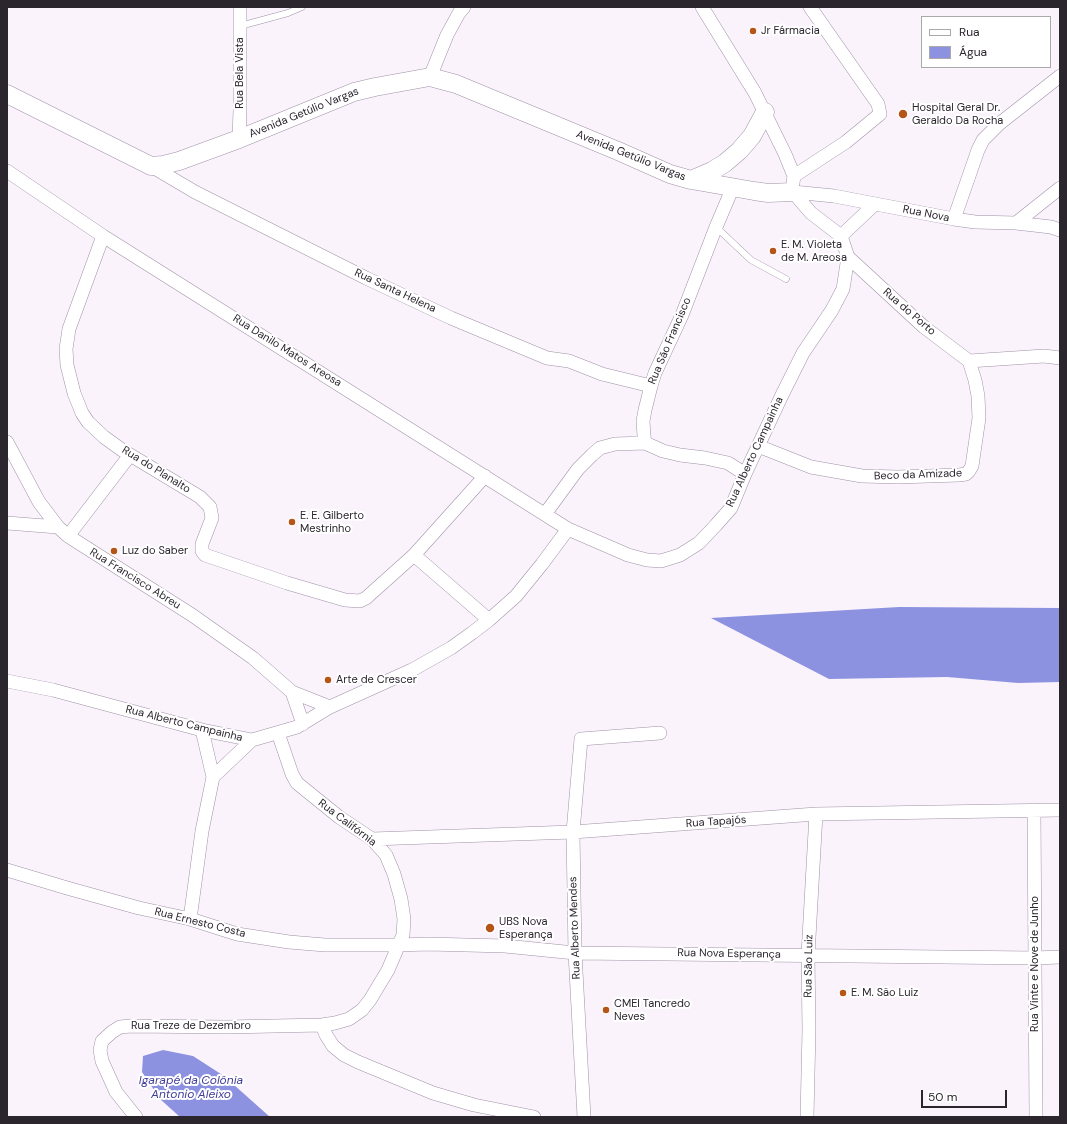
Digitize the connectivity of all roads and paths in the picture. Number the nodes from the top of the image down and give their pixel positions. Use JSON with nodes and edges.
{"nodes":[{"id":1,"x":240,"y":7,"type":"edge"},
{"id":2,"x":302,"y":7,"type":"edge"},
{"id":3,"x":464,"y":7,"type":"edge"},
{"id":4,"x":702,"y":7,"type":"edge"},
{"id":5,"x":810,"y":7,"type":"edge"},
{"id":6,"x":240,"y":26,"type":"junction"},
{"id":7,"x":1060,"y":76,"type":"edge"},
{"id":8,"x":430,"y":77,"type":"junction"},
{"id":9,"x":7,"y":94,"type":"edge"},
{"id":10,"x":765,"y":112,"type":"junction"},
{"id":11,"x":239,"y":139,"type":"junction"},
{"id":12,"x":150,"y":166,"type":"junction"},
{"id":13,"x":7,"y":171,"type":"edge"},
{"id":14,"x":690,"y":180,"type":"junction"},
{"id":15,"x":793,"y":184,"type":"junction"},
{"id":16,"x":733,"y":187,"type":"junction"},
{"id":17,"x":1060,"y":188,"type":"edge"},
{"id":18,"x":875,"y":204,"type":"junction"},
{"id":19,"x":954,"y":219,"type":"junction"},
{"id":20,"x":1016,"y":223,"type":"junction"},
{"id":21,"x":716,"y":227,"type":"junction"},
{"id":22,"x":1060,"y":230,"type":"edge"},
{"id":23,"x":103,"y":236,"type":"junction"},
{"id":24,"x":841,"y":236,"type":"junction"},
{"id":25,"x":848,"y":256,"type":"junction"},
{"id":26,"x":786,"y":279,"type":"dead end"},
{"id":27,"x":1060,"y":358,"type":"edge"},
{"id":28,"x":969,"y":361,"type":"junction"},
{"id":29,"x":651,"y":386,"type":"junction"},
{"id":30,"x":7,"y":442,"type":"edge"},
{"id":31,"x":645,"y":443,"type":"junction"},
{"id":32,"x":758,"y":446,"type":"junction"},
{"id":33,"x":130,"y":455,"type":"junction"},
{"id":34,"x":745,"y":474,"type":"junction"},
{"id":35,"x":485,"y":476,"type":"junction"},
{"id":36,"x":544,"y":514,"type":"junction"},
{"id":37,"x":7,"y":523,"type":"edge"},
{"id":38,"x":58,"y":527,"type":"junction"},
{"id":39,"x":568,"y":529,"type":"junction"},
{"id":40,"x":68,"y":536,"type":"junction"},
{"id":41,"x":414,"y":555,"type":"junction"},
{"id":42,"x":489,"y":620,"type":"junction"},
{"id":43,"x":7,"y":681,"type":"edge"},
{"id":44,"x":292,"y":692,"type":"junction"},
{"id":45,"x":330,"y":707,"type":"junction"},
{"id":46,"x":303,"y":724,"type":"junction"},
{"id":47,"x":202,"y":730,"type":"junction"},
{"id":48,"x":278,"y":733,"type":"junction"},
{"id":49,"x":660,"y":733,"type":"dead end"},
{"id":50,"x":252,"y":740,"type":"junction"},
{"id":51,"x":213,"y":777,"type":"junction"},
{"id":52,"x":1034,"y":810,"type":"junction"},
{"id":53,"x":1060,"y":810,"type":"edge"},
{"id":54,"x":816,"y":814,"type":"junction"},
{"id":55,"x":573,"y":832,"type":"junction"},
{"id":56,"x":372,"y":839,"type":"junction"},
{"id":57,"x":7,"y":870,"type":"edge"},
{"id":58,"x":190,"y":919,"type":"junction"},
{"id":59,"x":398,"y":945,"type":"junction"},
{"id":60,"x":575,"y":953,"type":"junction"},
{"id":61,"x":808,"y":955,"type":"junction"},
{"id":62,"x":1060,"y":957,"type":"edge"},
{"id":63,"x":1036,"y":958,"type":"junction"},
{"id":64,"x":322,"y":1025,"type":"junction"},
{"id":65,"x":136,"y":1117,"type":"edge"},
{"id":66,"x":534,"y":1117,"type":"edge"},
{"id":67,"x":584,"y":1117,"type":"edge"},
{"id":68,"x":807,"y":1117,"type":"edge"},
{"id":69,"x":1036,"y":1117,"type":"edge"}],
"edges":[{"from":1,"to":6,"type":"street","name":"Rua Bela Vista"},
{"from":2,"to":6,"type":"lane"},
{"from":3,"to":8,"type":"street"},
{"from":4,"to":10,"type":"street"},
{"from":5,"to":15,"type":"street"},
{"from":6,"to":11,"type":"street","name":"Rua Bela Vista"},
{"from":7,"to":19,"type":"street"},
{"from":8,"to":11,"type":"street","name":"Avenida Getúlio Vargas"},
{"from":8,"to":14,"type":"street","name":"Avenida Getúlio Vargas"},
{"from":9,"to":12,"type":"street"},
{"from":10,"to":14,"type":"street"},
{"from":10,"to":15,"type":"street"},
{"from":11,"to":12,"type":"street","name":"Avenida Getúlio Vargas"},
{"from":12,"to":29,"type":"street","name":"Rua Santa Helena"},
{"from":13,"to":23,"type":"street","name":"Rua Danilo Matos Areosa"},
{"from":14,"to":16,"type":"street","name":"Avenida Getúlio Vargas"},
{"from":15,"to":16,"type":"street","name":"Avenida Getúlio Vargas"},
{"from":15,"to":18,"type":"street","name":"Rua Nova"},
{"from":15,"to":24,"type":"street"},
{"from":16,"to":21,"type":"street","name":"Rua São Francisco"},
{"from":17,"to":20,"type":"street"},
{"from":18,"to":19,"type":"street","name":"Rua Nova"},
{"from":18,"to":24,"type":"street"},
{"from":19,"to":20,"type":"street","name":"Rua Nova"},
{"from":20,"to":22,"type":"street","name":"Rua Nova"},
{"from":21,"to":26,"type":"lane"},
{"from":21,"to":29,"type":"street","name":"Rua São Francisco"},
{"from":23,"to":33,"type":"street","name":"Rua do Planalto"},
{"from":23,"to":35,"type":"street","name":"Rua Danilo Matos Areosa"},
{"from":24,"to":25,"type":"street","name":"Rua do Porto"},
{"from":25,"to":28,"type":"street","name":"Rua do Porto"},
{"from":25,"to":32,"type":"street","name":"Rua Alberto Campainha"},
{"from":27,"to":28,"type":"street"},
{"from":28,"to":32,"type":"street","name":"Beco da Amizade"},
{"from":29,"to":31,"type":"street","name":"Rua São Francisco"},
{"from":30,"to":38,"type":"street","name":"Rua Francisco Abreu"},
{"from":31,"to":34,"type":"street"},
{"from":31,"to":36,"type":"street"},
{"from":32,"to":34,"type":"street","name":"Rua Alberto Campainha"},
{"from":33,"to":40,"type":"street"},
{"from":33,"to":41,"type":"street","name":"Rua do Planalto"},
{"from":34,"to":39,"type":"street","name":"Rua Alberto Campainha"},
{"from":35,"to":36,"type":"street","name":"Rua Danilo Matos Areosa"},
{"from":35,"to":41,"type":"street"},
{"from":36,"to":39,"type":"street","name":"Rua Danilo Matos Areosa"},
{"from":37,"to":38,"type":"street"},
{"from":38,"to":40,"type":"street","name":"Rua Francisco Abreu"},
{"from":39,"to":42,"type":"street","name":"Rua Alberto Campainha"},
{"from":40,"to":44,"type":"street","name":"Rua Francisco Abreu"},
{"from":41,"to":42,"type":"street"},
{"from":42,"to":45,"type":"street","name":"Rua Alberto Campainha"},
{"from":43,"to":47,"type":"street","name":"Rua Alberto Campainha"},
{"from":44,"to":45,"type":"street","name":"Rua Francisco Abreu"},
{"from":44,"to":46,"type":"street","name":"Rua Francisco Abreu"},
{"from":45,"to":46,"type":"street","name":"Rua Alberto Campainha"},
{"from":46,"to":48,"type":"street","name":"Rua Alberto Campainha"},
{"from":47,"to":50,"type":"street","name":"Rua Alberto Campainha"},
{"from":47,"to":51,"type":"street"},
{"from":48,"to":50,"type":"street","name":"Rua Alberto Campainha"},
{"from":48,"to":56,"type":"street","name":"Rua Califórnia"},
{"from":49,"to":55,"type":"street","name":"Rua Alberto Mendes"},
{"from":50,"to":51,"type":"street"},
{"from":51,"to":58,"type":"street"},
{"from":52,"to":53,"type":"street","name":"Rua Tapajós"},
{"from":52,"to":54,"type":"street","name":"Rua Tapajós"},
{"from":52,"to":63,"type":"street","name":"Rua Vinte e Nove de Junho"},
{"from":54,"to":55,"type":"street","name":"Rua Tapajós"},
{"from":54,"to":61,"type":"street","name":"Rua São Luiz"},
{"from":55,"to":56,"type":"street","name":"Rua Tapajós"},
{"from":55,"to":60,"type":"street","name":"Rua Alberto Mendes"},
{"from":56,"to":59,"type":"street","name":"Rua Califórnia"},
{"from":57,"to":58,"type":"street","name":"Rua Ernesto Costa"},
{"from":58,"to":59,"type":"street","name":"Rua Ernesto Costa"},
{"from":59,"to":60,"type":"street","name":"Rua Nova Esperança"},
{"from":59,"to":64,"type":"street","name":"Rua Califórnia"},
{"from":60,"to":61,"type":"street","name":"Rua Nova Esperança"},
{"from":60,"to":67,"type":"street","name":"Rua Alberto Mendes"},
{"from":61,"to":63,"type":"street","name":"Rua Nova Esperança"},
{"from":61,"to":68,"type":"street","name":"Rua São Luiz"},
{"from":62,"to":63,"type":"street","name":"Rua Nova Esperança"},
{"from":63,"to":69,"type":"street","name":"Rua Vinte e Nove de Junho"},
{"from":64,"to":65,"type":"street","name":"Rua Treze de Dezembro"},
{"from":64,"to":66,"type":"street"}]}
